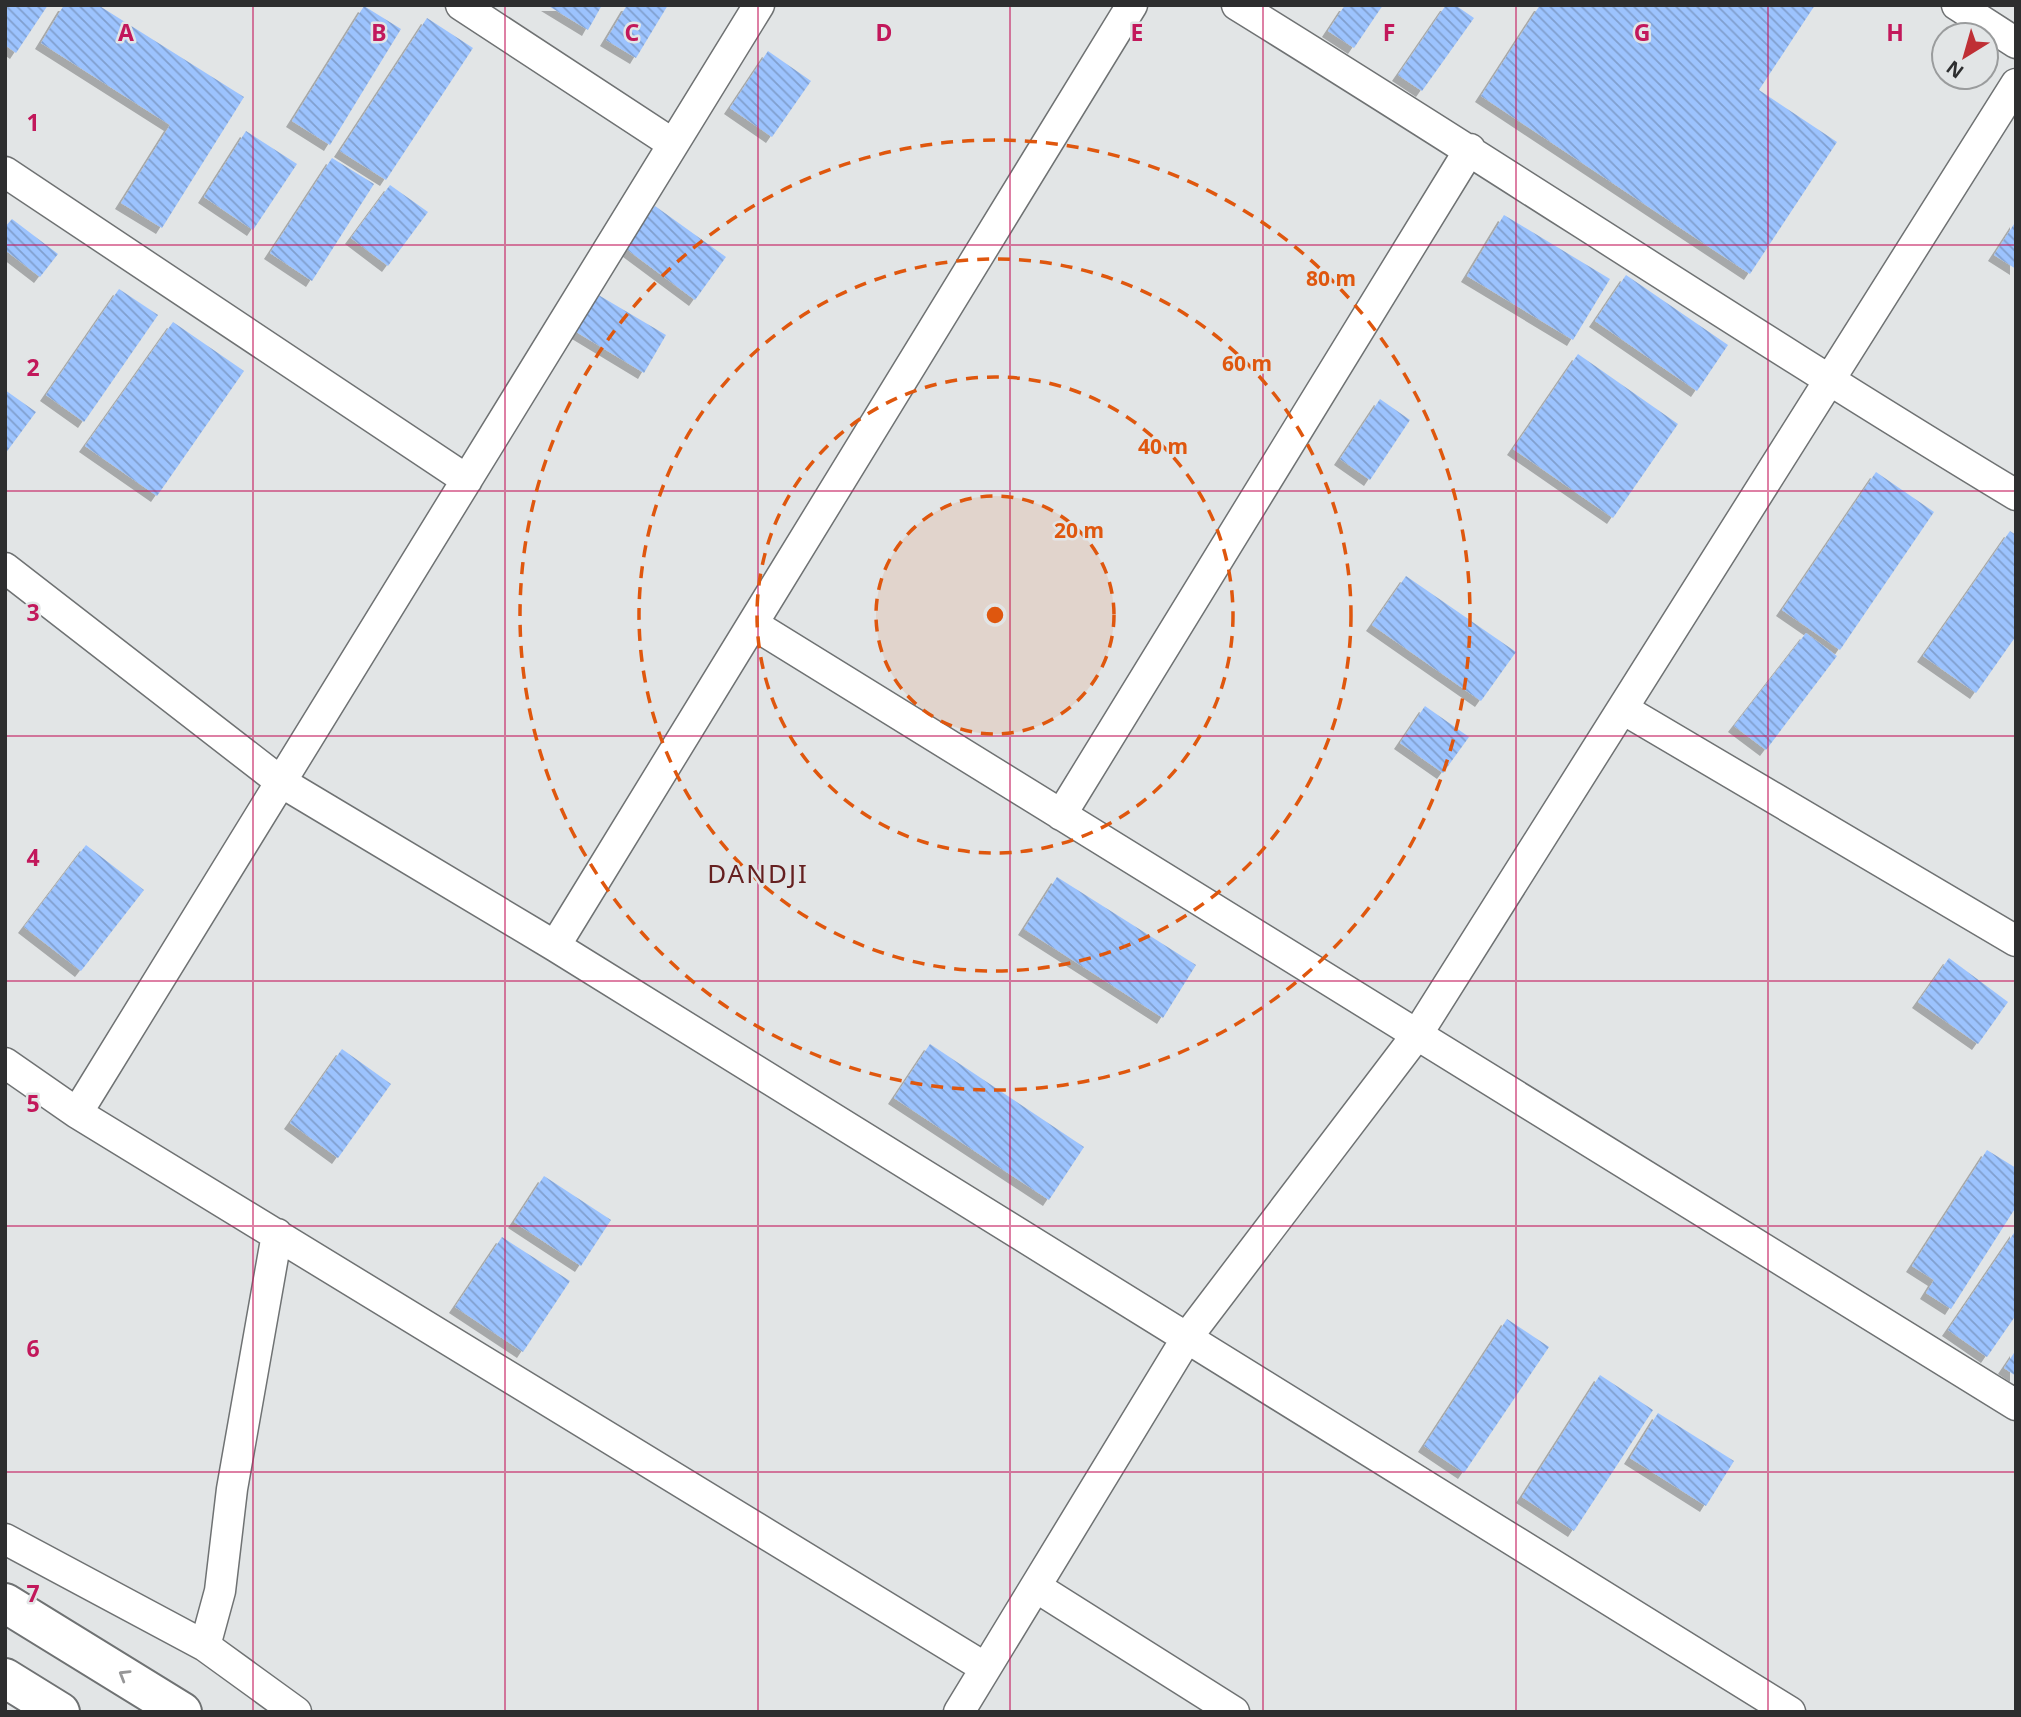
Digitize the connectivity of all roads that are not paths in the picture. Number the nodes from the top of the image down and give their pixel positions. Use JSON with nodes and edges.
{"nodes":[{"id":1,"x":461,"y":5,"type":"edge"},
{"id":2,"x":759,"y":5,"type":"edge"},
{"id":3,"x":1132,"y":5,"type":"edge"},
{"id":4,"x":1237,"y":5,"type":"edge"},
{"id":5,"x":1956,"y":5,"type":"edge"},
{"id":6,"x":2016,"y":43,"type":"edge"},
{"id":7,"x":2016,"y":84,"type":"edge"},
{"id":8,"x":673,"y":144,"type":"junction"},
{"id":9,"x":1470,"y":149,"type":"junction"},
{"id":10,"x":5,"y":172,"type":"edge"},
{"id":11,"x":1828,"y":381,"type":"junction"},
{"id":12,"x":467,"y":480,"type":"junction"},
{"id":13,"x":2016,"y":495,"type":"edge"},
{"id":14,"x":5,"y":568,"type":"edge"},
{"id":15,"x":752,"y":624,"type":"junction"},
{"id":16,"x":1623,"y":709,"type":"junction"},
{"id":17,"x":281,"y":782,"type":"junction"},
{"id":18,"x":1061,"y":815,"type":"junction"},
{"id":19,"x":2016,"y":941,"type":"edge"},
{"id":20,"x":555,"y":946,"type":"junction"},
{"id":21,"x":1416,"y":1036,"type":"junction"},
{"id":22,"x":5,"y":1063,"type":"edge"},
{"id":23,"x":76,"y":1113,"type":"junction"},
{"id":24,"x":277,"y":1234,"type":"junction"},
{"id":25,"x":1188,"y":1336,"type":"junction"},
{"id":26,"x":2016,"y":1405,"type":"edge"},
{"id":27,"x":5,"y":1539,"type":"edge"},
{"id":28,"x":1036,"y":1587,"type":"junction"},
{"id":29,"x":5,"y":1603,"type":"edge"},
{"id":30,"x":205,"y":1646,"type":"junction"},
{"id":31,"x":984,"y":1667,"type":"junction"},
{"id":32,"x":5,"y":1678,"type":"edge"},
{"id":33,"x":60,"y":1712,"type":"edge"},
{"id":34,"x":181,"y":1712,"type":"edge"},
{"id":35,"x":296,"y":1712,"type":"edge"},
{"id":36,"x":959,"y":1712,"type":"edge"},
{"id":37,"x":1234,"y":1712,"type":"edge"},
{"id":38,"x":1790,"y":1712,"type":"edge"}],
"edges":[{"from":1,"to":8,"type":"street"},
{"from":2,"to":8,"type":"street"},
{"from":3,"to":15,"type":"street"},
{"from":4,"to":9,"type":"street"},
{"from":5,"to":6,"type":"street"},
{"from":7,"to":11,"type":"street"},
{"from":8,"to":12,"type":"street"},
{"from":9,"to":11,"type":"street"},
{"from":9,"to":18,"type":"street"},
{"from":10,"to":12,"type":"street"},
{"from":11,"to":13,"type":"street"},
{"from":11,"to":16,"type":"street"},
{"from":12,"to":17,"type":"street"},
{"from":14,"to":17,"type":"street"},
{"from":15,"to":18,"type":"street"},
{"from":15,"to":20,"type":"street"},
{"from":16,"to":19,"type":"street"},
{"from":16,"to":21,"type":"street"},
{"from":17,"to":20,"type":"street"},
{"from":17,"to":23,"type":"street"},
{"from":18,"to":21,"type":"street"},
{"from":20,"to":25,"type":"street"},
{"from":21,"to":25,"type":"street"},
{"from":21,"to":26,"type":"street"},
{"from":22,"to":23,"type":"street"},
{"from":23,"to":24,"type":"street"},
{"from":24,"to":30,"type":"street"},
{"from":24,"to":31,"type":"street"},
{"from":25,"to":28,"type":"street"},
{"from":25,"to":38,"type":"street"},
{"from":27,"to":30,"type":"street"},
{"from":28,"to":31,"type":"street"},
{"from":28,"to":37,"type":"street"},
{"from":34,"to":29,"type":"street","one_way":true},
{"from":30,"to":35,"type":"street"},
{"from":31,"to":36,"type":"street"},
{"from":32,"to":33,"type":"street"}]}
